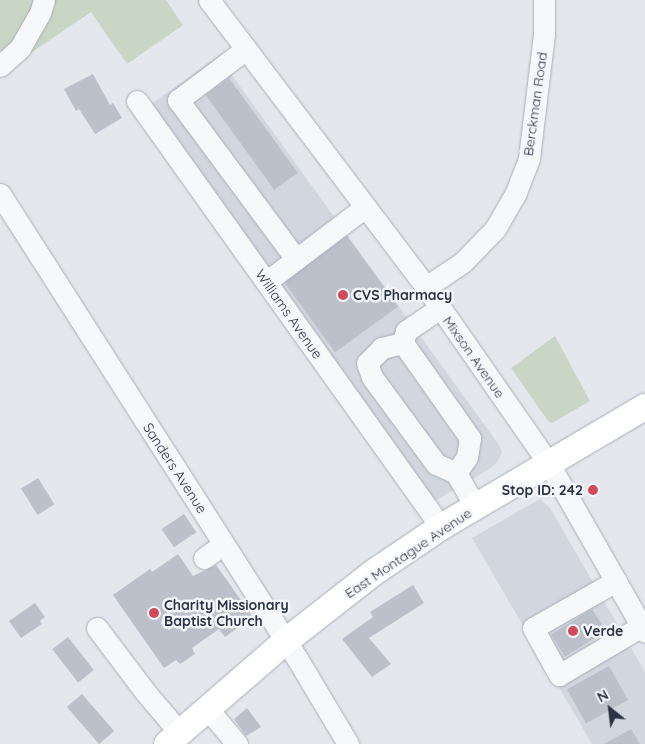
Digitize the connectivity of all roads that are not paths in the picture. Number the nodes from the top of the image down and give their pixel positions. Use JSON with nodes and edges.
{"nodes":[{"id":1,"x":44,"y":0,"type":"edge"},
{"id":2,"x":209,"y":0,"type":"edge"},
{"id":3,"x":544,"y":0,"type":"edge"},
{"id":4,"x":246,"y":49,"type":"junction"},
{"id":5,"x":0,"y":66,"type":"edge"},
{"id":6,"x":137,"y":101,"type":"dead end"},
{"id":7,"x":0,"y":194,"type":"edge"},
{"id":8,"x":365,"y":208,"type":"junction"},
{"id":9,"x":296,"y":259,"type":"junction"},
{"id":10,"x":266,"y":282,"type":"junction"},
{"id":11,"x":426,"y":287,"type":"junction"},
{"id":12,"x":440,"y":308,"type":"junction"},
{"id":13,"x":403,"y":343,"type":"junction"},
{"id":14,"x":645,"y":407,"type":"edge"},
{"id":15,"x":549,"y":464,"type":"junction"},
{"id":16,"x":456,"y":474,"type":"junction"},
{"id":17,"x":476,"y":507,"type":"junction"},
{"id":18,"x":441,"y":527,"type":"junction"},
{"id":19,"x":224,"y":544,"type":"junction"},
{"id":20,"x":204,"y":558,"type":"dead end"},
{"id":21,"x":616,"y":581,"type":"junction"},
{"id":22,"x":97,"y":628,"type":"dead end"},
{"id":23,"x":643,"y":629,"type":"edge"},
{"id":24,"x":286,"y":641,"type":"junction"},
{"id":25,"x":207,"y":708,"type":"junction"},
{"id":26,"x":173,"y":738,"type":"edge"},
{"id":27,"x":237,"y":744,"type":"edge"},
{"id":28,"x":348,"y":744,"type":"edge"}],
"edges":[{"from":1,"to":5,"type":"street"},
{"from":2,"to":4,"type":"street","name":"Mixson Avenue"},
{"from":3,"to":11,"type":"street","name":"Berckman Road"},
{"from":4,"to":8,"type":"street","name":"Mixson Avenue"},
{"from":4,"to":9,"type":"street"},
{"from":6,"to":10,"type":"street","name":"Williams Avenue"},
{"from":7,"to":19,"type":"street","name":"Sanders Avenue"},
{"from":8,"to":9,"type":"street"},
{"from":8,"to":11,"type":"street","name":"Mixson Avenue"},
{"from":9,"to":10,"type":"street"},
{"from":10,"to":18,"type":"street","name":"Williams Avenue"},
{"from":11,"to":12,"type":"street","name":"Mixson Avenue"},
{"from":12,"to":13,"type":"street"},
{"from":12,"to":15,"type":"street","name":"Mixson Avenue"},
{"from":13,"to":16,"type":"street"},
{"from":13,"to":16,"type":"street"},
{"from":14,"to":15,"type":"main road","name":"East Montague Avenue"},
{"from":15,"to":17,"type":"main road","name":"East Montague Avenue"},
{"from":15,"to":21,"type":"street","name":"Mixson Avenue"},
{"from":16,"to":17,"type":"street"},
{"from":17,"to":18,"type":"main road","name":"East Montague Avenue"},
{"from":18,"to":24,"type":"main road","name":"East Montague Avenue"},
{"from":19,"to":20,"type":"street"},
{"from":19,"to":24,"type":"street","name":"Sanders Avenue"},
{"from":21,"to":23,"type":"street","name":"Mixson Avenue"},
{"from":21,"to":23,"type":"street"},
{"from":22,"to":26,"type":"street"},
{"from":24,"to":25,"type":"main road","name":"East Montague Avenue"},
{"from":24,"to":28,"type":"street","name":"Sanders Avenue"},
{"from":25,"to":26,"type":"main road","name":"East Montague Avenue"},
{"from":25,"to":27,"type":"street"}]}
